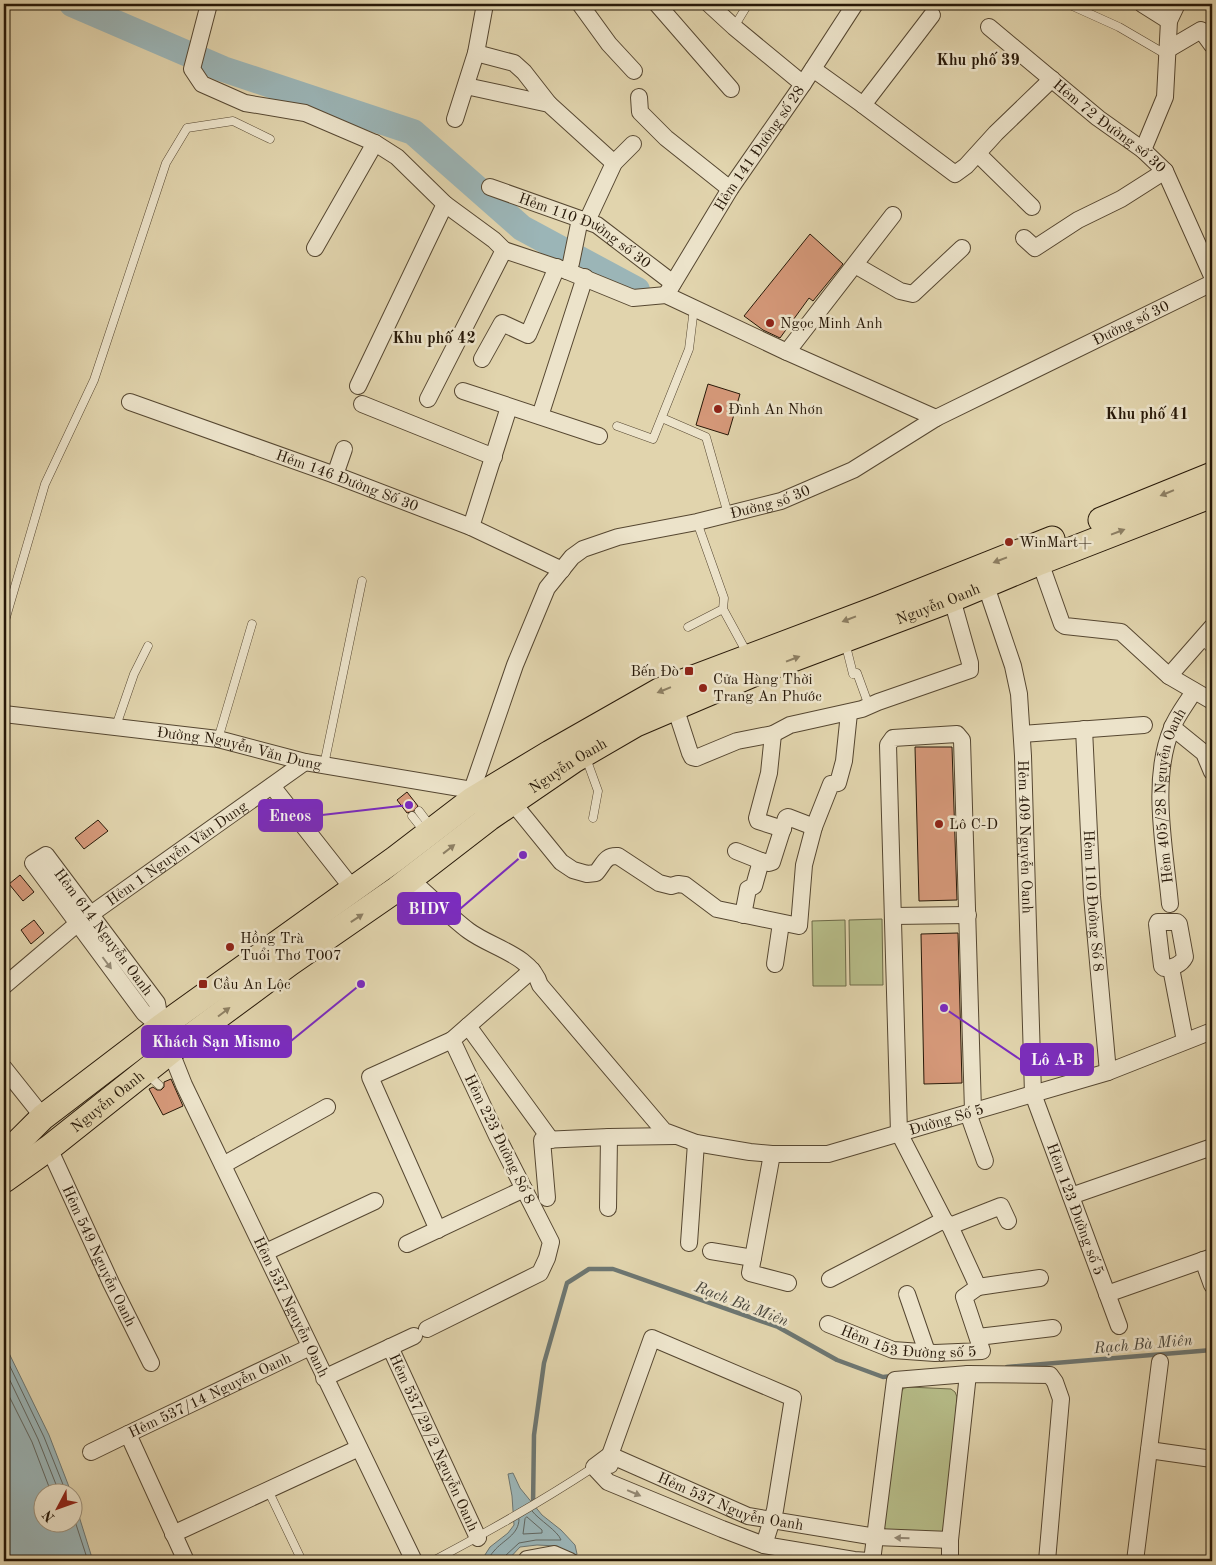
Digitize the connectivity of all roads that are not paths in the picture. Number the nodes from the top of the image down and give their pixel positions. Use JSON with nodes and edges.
{"nodes":[{"id":1,"x":209,"y":4,"type":"edge"},
{"id":2,"x":485,"y":4,"type":"edge"},
{"id":3,"x":580,"y":4,"type":"edge"},
{"id":4,"x":657,"y":4,"type":"edge"},
{"id":5,"x":709,"y":4,"type":"edge"},
{"id":6,"x":748,"y":4,"type":"edge"},
{"id":7,"x":855,"y":4,"type":"edge"},
{"id":8,"x":1068,"y":4,"type":"edge"},
{"id":9,"x":1142,"y":4,"type":"edge"},
{"id":10,"x":1177,"y":4,"type":"edge"},
{"id":11,"x":932,"y":15,"type":"dead end"},
{"id":12,"x":1169,"y":21,"type":"junction"},
{"id":13,"x":734,"y":27,"type":"junction"},
{"id":14,"x":989,"y":27,"type":"dead end"},
{"id":15,"x":1212,"y":45,"type":"edge"},
{"id":16,"x":476,"y":53,"type":"junction"},
{"id":17,"x":1167,"y":53,"type":"junction"},
{"id":18,"x":813,"y":69,"type":"junction"},
{"id":19,"x":634,"y":71,"type":"dead end"},
{"id":20,"x":1052,"y":79,"type":"junction"},
{"id":21,"x":803,"y":84,"type":"junction"},
{"id":22,"x":466,"y":86,"type":"junction"},
{"id":23,"x":731,"y":89,"type":"dead end"},
{"id":24,"x":639,"y":97,"type":"dead end"},
{"id":25,"x":549,"y":104,"type":"junction"},
{"id":26,"x":863,"y":105,"type":"junction"},
{"id":27,"x":456,"y":119,"type":"dead end"},
{"id":28,"x":270,"y":139,"type":"dead end"},
{"id":29,"x":375,"y":142,"type":"junction"},
{"id":30,"x":633,"y":144,"type":"dead end"},
{"id":31,"x":1143,"y":150,"type":"junction"},
{"id":32,"x":978,"y":154,"type":"junction"},
{"id":33,"x":614,"y":162,"type":"junction"},
{"id":34,"x":1165,"y":171,"type":"junction"},
{"id":35,"x":490,"y":187,"type":"dead end"},
{"id":36,"x":730,"y":189,"type":"junction"},
{"id":37,"x":445,"y":204,"type":"junction"},
{"id":38,"x":1032,"y":207,"type":"dead end"},
{"id":39,"x":893,"y":215,"type":"dead end"},
{"id":40,"x":583,"y":220,"type":"junction"},
{"id":41,"x":1024,"y":238,"type":"dead end"},
{"id":42,"x":315,"y":248,"type":"dead end"},
{"id":43,"x":962,"y":248,"type":"dead end"},
{"id":44,"x":504,"y":250,"type":"junction"},
{"id":45,"x":855,"y":265,"type":"junction"},
{"id":46,"x":565,"y":267,"type":"junction"},
{"id":47,"x":1212,"y":276,"type":"edge"},
{"id":48,"x":585,"y":277,"type":"junction"},
{"id":49,"x":1212,"y":283,"type":"edge"},
{"id":50,"x":670,"y":289,"type":"junction"},
{"id":51,"x":694,"y":308,"type":"junction"},
{"id":52,"x":787,"y":352,"type":"junction"},
{"id":53,"x":482,"y":359,"type":"dead end"},
{"id":54,"x":358,"y":386,"type":"dead end"},
{"id":55,"x":462,"y":391,"type":"dead end"},
{"id":56,"x":428,"y":398,"type":"dead end"},
{"id":57,"x":130,"y":402,"type":"dead end"},
{"id":58,"x":362,"y":404,"type":"dead end"},
{"id":59,"x":509,"y":408,"type":"junction"},
{"id":60,"x":540,"y":416,"type":"junction"},
{"id":61,"x":662,"y":418,"type":"junction"},
{"id":62,"x":936,"y":418,"type":"junction"},
{"id":63,"x":617,"y":426,"type":"dead end"},
{"id":64,"x":599,"y":436,"type":"dead end"},
{"id":65,"x":344,"y":448,"type":"dead end"},
{"id":66,"x":494,"y":457,"type":"junction"},
{"id":67,"x":335,"y":475,"type":"junction"},
{"id":68,"x":1212,"y":475,"type":"edge"},
{"id":69,"x":1212,"y":495,"type":"edge"},
{"id":70,"x":728,"y":514,"type":"junction"},
{"id":71,"x":697,"y":522,"type":"junction"},
{"id":72,"x":471,"y":527,"type":"junction"},
{"id":73,"x":1040,"y":562,"type":"junction"},
{"id":74,"x":562,"y":570,"type":"junction"},
{"id":75,"x":362,"y":581,"type":"dead end"},
{"id":76,"x":986,"y":586,"type":"junction"},
{"id":77,"x":952,"y":599,"type":"junction"},
{"id":78,"x":723,"y":609,"type":"junction"},
{"id":79,"x":4,"y":624,"type":"edge"},
{"id":80,"x":252,"y":624,"type":"dead end"},
{"id":81,"x":688,"y":627,"type":"dead end"},
{"id":82,"x":1207,"y":633,"type":"edge"},
{"id":83,"x":844,"y":640,"type":"junction"},
{"id":84,"x":148,"y":646,"type":"dead end"},
{"id":85,"x":1212,"y":651,"type":"edge"},
{"id":86,"x":749,"y":658,"type":"junction"},
{"id":87,"x":1169,"y":676,"type":"junction"},
{"id":88,"x":1194,"y":691,"type":"junction"},
{"id":89,"x":1212,"y":701,"type":"edge"},
{"id":90,"x":873,"y":704,"type":"junction"},
{"id":91,"x":674,"y":707,"type":"junction"},
{"id":92,"x":849,"y":713,"type":"junction"},
{"id":93,"x":4,"y":714,"type":"edge"},
{"id":94,"x":1144,"y":725,"type":"dead end"},
{"id":95,"x":116,"y":726,"type":"junction"},
{"id":96,"x":1172,"y":727,"type":"junction"},
{"id":97,"x":1084,"y":729,"type":"junction"},
{"id":98,"x":773,"y":734,"type":"junction"},
{"id":99,"x":1022,"y":734,"type":"junction"},
{"id":100,"x":218,"y":739,"type":"junction"},
{"id":101,"x":584,"y":754,"type":"junction"},
{"id":102,"x":305,"y":762,"type":"junction"},
{"id":103,"x":324,"y":766,"type":"junction"},
{"id":104,"x":1212,"y":772,"type":"edge"},
{"id":105,"x":272,"y":786,"type":"junction"},
{"id":106,"x":512,"y":802,"type":"junction"},
{"id":107,"x":477,"y":804,"type":"junction"},
{"id":108,"x":593,"y":818,"type":"dead end"},
{"id":109,"x":814,"y":827,"type":"junction"},
{"id":110,"x":783,"y":829,"type":"junction"},
{"id":111,"x":736,"y":852,"type":"dead end"},
{"id":112,"x":395,"y":859,"type":"junction"},
{"id":113,"x":761,"y":861,"type":"junction"},
{"id":114,"x":410,"y":879,"type":"junction"},
{"id":115,"x":353,"y":889,"type":"junction"},
{"id":116,"x":1170,"y":904,"type":"dead end"},
{"id":117,"x":968,"y":915,"type":"junction"},
{"id":118,"x":743,"y":916,"type":"junction"},
{"id":119,"x":893,"y":916,"type":"junction"},
{"id":120,"x":84,"y":920,"type":"junction"},
{"id":121,"x":781,"y":922,"type":"junction"},
{"id":122,"x":775,"y":964,"type":"dead end"},
{"id":123,"x":1171,"y":968,"type":"dead end"},
{"id":124,"x":535,"y":973,"type":"junction"},
{"id":125,"x":4,"y":986,"type":"edge"},
{"id":126,"x":468,"y":1026,"type":"junction"},
{"id":127,"x":161,"y":1027,"type":"junction"},
{"id":128,"x":1212,"y":1031,"type":"edge"},
{"id":129,"x":452,"y":1040,"type":"junction"},
{"id":130,"x":1185,"y":1041,"type":"junction"},
{"id":131,"x":171,"y":1051,"type":"junction"},
{"id":132,"x":4,"y":1068,"type":"edge"},
{"id":133,"x":1108,"y":1072,"type":"junction"},
{"id":134,"x":1033,"y":1094,"type":"junction"},
{"id":135,"x":327,"y":1107,"type":"dead end"},
{"id":136,"x":970,"y":1112,"type":"junction"},
{"id":137,"x":43,"y":1117,"type":"junction"},
{"id":138,"x":899,"y":1133,"type":"junction"},
{"id":139,"x":675,"y":1136,"type":"junction"},
{"id":140,"x":609,"y":1137,"type":"junction"},
{"id":141,"x":551,"y":1140,"type":"junction"},
{"id":142,"x":696,"y":1143,"type":"junction"},
{"id":143,"x":1212,"y":1147,"type":"edge"},
{"id":144,"x":49,"y":1148,"type":"junction"},
{"id":145,"x":772,"y":1154,"type":"junction"},
{"id":146,"x":4,"y":1156,"type":"edge"},
{"id":147,"x":985,"y":1161,"type":"dead end"},
{"id":148,"x":223,"y":1165,"type":"junction"},
{"id":149,"x":4,"y":1180,"type":"edge"},
{"id":150,"x":524,"y":1189,"type":"junction"},
{"id":151,"x":1071,"y":1196,"type":"junction"},
{"id":152,"x":547,"y":1198,"type":"dead end"},
{"id":153,"x":375,"y":1202,"type":"dead end"},
{"id":154,"x":608,"y":1208,"type":"dead end"},
{"id":155,"x":1008,"y":1221,"type":"dead end"},
{"id":156,"x":947,"y":1223,"type":"junction"},
{"id":157,"x":438,"y":1230,"type":"junction"},
{"id":158,"x":689,"y":1243,"type":"dead end"},
{"id":159,"x":407,"y":1244,"type":"dead end"},
{"id":160,"x":712,"y":1251,"type":"dead end"},
{"id":161,"x":266,"y":1252,"type":"junction"},
{"id":162,"x":753,"y":1258,"type":"junction"},
{"id":163,"x":1208,"y":1259,"type":"edge"},
{"id":164,"x":1040,"y":1278,"type":"dead end"},
{"id":165,"x":830,"y":1279,"type":"dead end"},
{"id":166,"x":788,"y":1283,"type":"dead end"},
{"id":167,"x":1212,"y":1285,"type":"edge"},
{"id":168,"x":978,"y":1287,"type":"junction"},
{"id":169,"x":907,"y":1294,"type":"dead end"},
{"id":170,"x":1107,"y":1294,"type":"junction"},
{"id":171,"x":828,"y":1324,"type":"dead end"},
{"id":172,"x":1119,"y":1326,"type":"dead end"},
{"id":173,"x":1054,"y":1328,"type":"dead end"},
{"id":174,"x":978,"y":1337,"type":"junction"},
{"id":175,"x":310,"y":1347,"type":"junction"},
{"id":176,"x":390,"y":1347,"type":"junction"},
{"id":177,"x":927,"y":1352,"type":"junction"},
{"id":178,"x":1160,"y":1362,"type":"dead end"},
{"id":179,"x":151,"y":1363,"type":"dead end"},
{"id":180,"x":968,"y":1374,"type":"junction"},
{"id":181,"x":324,"y":1378,"type":"junction"},
{"id":182,"x":128,"y":1434,"type":"junction"},
{"id":183,"x":359,"y":1448,"type":"junction"},
{"id":184,"x":1149,"y":1450,"type":"junction"},
{"id":185,"x":91,"y":1452,"type":"dead end"},
{"id":186,"x":610,"y":1455,"type":"junction"},
{"id":187,"x":1212,"y":1459,"type":"edge"},
{"id":188,"x":594,"y":1467,"type":"junction"},
{"id":189,"x":608,"y":1482,"type":"junction"},
{"id":190,"x":268,"y":1490,"type":"junction"},
{"id":191,"x":772,"y":1520,"type":"junction"},
{"id":192,"x":173,"y":1534,"type":"junction"},
{"id":193,"x":482,"y":1536,"type":"junction"},
{"id":194,"x":876,"y":1536,"type":"junction"},
{"id":195,"x":950,"y":1540,"type":"junction"},
{"id":196,"x":764,"y":1545,"type":"junction"},
{"id":197,"x":186,"y":1561,"type":"edge"},
{"id":198,"x":302,"y":1561,"type":"edge"},
{"id":199,"x":414,"y":1561,"type":"edge"},
{"id":200,"x":433,"y":1561,"type":"edge"},
{"id":201,"x":526,"y":1561,"type":"edge"},
{"id":202,"x":570,"y":1561,"type":"edge"},
{"id":203,"x":870,"y":1561,"type":"edge"},
{"id":204,"x":950,"y":1561,"type":"edge"},
{"id":205,"x":1046,"y":1561,"type":"edge"},
{"id":206,"x":1135,"y":1561,"type":"edge"}],
"edges":[{"from":1,"to":29,"type":"street"},
{"from":2,"to":16,"type":"street"},
{"from":3,"to":19,"type":"street"},
{"from":4,"to":23,"type":"street"},
{"from":5,"to":13,"type":"street"},
{"from":6,"to":13,"type":"lane"},
{"from":7,"to":18,"type":"street","name":"Hẻm 141 Đường số 28"},
{"from":8,"to":17,"type":"lane"},
{"from":9,"to":12,"type":"street"},
{"from":10,"to":12,"type":"street"},
{"from":11,"to":26,"type":"street"},
{"from":12,"to":17,"type":"street"},
{"from":13,"to":21,"type":"street"},
{"from":14,"to":20,"type":"street","name":"Hẻm 72 Đường số 30"},
{"from":15,"to":17,"type":"street"},
{"from":16,"to":22,"type":"street"},
{"from":16,"to":25,"type":"street"},
{"from":17,"to":31,"type":"street"},
{"from":18,"to":21,"type":"street","name":"Hẻm 141 Đường số 28"},
{"from":18,"to":26,"type":"street"},
{"from":20,"to":31,"type":"street","name":"Hẻm 72 Đường số 30"},
{"from":20,"to":32,"type":"street"},
{"from":21,"to":36,"type":"street","name":"Hẻm 141 Đường số 28"},
{"from":22,"to":25,"type":"street"},
{"from":22,"to":27,"type":"street"},
{"from":24,"to":36,"type":"street"},
{"from":25,"to":33,"type":"street"},
{"from":26,"to":32,"type":"street"},
{"from":28,"to":79,"type":"lane"},
{"from":29,"to":37,"type":"street"},
{"from":29,"to":42,"type":"street"},
{"from":30,"to":33,"type":"street"},
{"from":31,"to":34,"type":"street","name":"Hẻm 72 Đường số 30"},
{"from":32,"to":38,"type":"street"},
{"from":33,"to":40,"type":"street"},
{"from":34,"to":41,"type":"street"},
{"from":34,"to":47,"type":"street","name":"Hẻm 72 Đường số 30"},
{"from":35,"to":40,"type":"street","name":"Hẻm 110 Đường số 30"},
{"from":36,"to":50,"type":"street","name":"Hẻm 141 Đường số 28"},
{"from":37,"to":44,"type":"street"},
{"from":37,"to":54,"type":"street"},
{"from":39,"to":45,"type":"street"},
{"from":40,"to":46,"type":"street"},
{"from":40,"to":50,"type":"street","name":"Hẻm 110 Đường số 30"},
{"from":43,"to":45,"type":"street"},
{"from":44,"to":46,"type":"street"},
{"from":44,"to":56,"type":"street"},
{"from":45,"to":52,"type":"street"},
{"from":46,"to":48,"type":"street"},
{"from":46,"to":53,"type":"street"},
{"from":48,"to":50,"type":"street"},
{"from":48,"to":60,"type":"street"},
{"from":49,"to":62,"type":"street","name":"Đường số 30"},
{"from":50,"to":51,"type":"street","name":"Hẻm 110 Đường số 30"},
{"from":51,"to":52,"type":"street","name":"Hẻm 110 Đường số 30"},
{"from":51,"to":61,"type":"lane"},
{"from":52,"to":62,"type":"street","name":"Hẻm 110 Đường số 30"},
{"from":55,"to":59,"type":"street"},
{"from":57,"to":67,"type":"street","name":"Hẻm 146 Đường Số 30"},
{"from":58,"to":66,"type":"street"},
{"from":59,"to":60,"type":"street"},
{"from":59,"to":66,"type":"street"},
{"from":60,"to":64,"type":"street"},
{"from":61,"to":63,"type":"lane"},
{"from":61,"to":70,"type":"lane"},
{"from":62,"to":70,"type":"street","name":"Đường số 30"},
{"from":65,"to":67,"type":"street"},
{"from":66,"to":72,"type":"street"},
{"from":67,"to":72,"type":"street","name":"Hẻm 146 Đường Số 30"},
{"from":68,"to":86,"type":"main road","name":"Nguyễn Oanh","one_way":true},
{"from":73,"to":69,"type":"main road","name":"Nguyễn Oanh","one_way":true},
{"from":70,"to":71,"type":"street","name":"Đường số 30"},
{"from":71,"to":74,"type":"street","name":"Đường số 30"},
{"from":71,"to":78,"type":"lane"},
{"from":72,"to":74,"type":"street","name":"Hẻm 146 Đường Số 30"},
{"from":73,"to":76,"type":"main road","name":"Nguyễn Oanh"},
{"from":73,"to":87,"type":"street"},
{"from":74,"to":107,"type":"street","name":"Đường số 30"},
{"from":75,"to":103,"type":"lane"},
{"from":76,"to":77,"type":"main road","name":"Nguyễn Oanh"},
{"from":76,"to":99,"type":"street","name":"Hẻm 409 Nguyễn Oanh"},
{"from":77,"to":83,"type":"main road","name":"Nguyễn Oanh"},
{"from":77,"to":90,"type":"street"},
{"from":78,"to":81,"type":"lane"},
{"from":78,"to":86,"type":"lane"},
{"from":80,"to":100,"type":"lane"},
{"from":82,"to":85,"type":"lane"},
{"from":82,"to":87,"type":"street"},
{"from":83,"to":90,"type":"lane"},
{"from":91,"to":83,"type":"main road","name":"Nguyễn Oanh","one_way":true},
{"from":84,"to":95,"type":"lane"},
{"from":86,"to":107,"type":"main road","name":"Nguyễn Oanh","one_way":true},
{"from":87,"to":88,"type":"street"},
{"from":88,"to":89,"type":"street"},
{"from":88,"to":96,"type":"street","name":"Hẻm 405/28 Nguyễn Oanh"},
{"from":90,"to":92,"type":"street"},
{"from":91,"to":98,"type":"street"},
{"from":91,"to":101,"type":"main road","name":"Nguyễn Oanh"},
{"from":92,"to":98,"type":"street"},
{"from":92,"to":109,"type":"street"},
{"from":93,"to":95,"type":"street","name":"Đường Nguyễn Văn Dung"},
{"from":94,"to":97,"type":"street"},
{"from":95,"to":100,"type":"street","name":"Đường Nguyễn Văn Dung"},
{"from":96,"to":104,"type":"street"},
{"from":96,"to":116,"type":"street","name":"Hẻm 405/28 Nguyễn Oanh"},
{"from":97,"to":99,"type":"street"},
{"from":97,"to":133,"type":"street","name":"Hẻm 110 Đường Số 8"},
{"from":98,"to":110,"type":"street"},
{"from":99,"to":134,"type":"street","name":"Hẻm 409 Nguyễn Oanh"},
{"from":100,"to":102,"type":"street","name":"Đường Nguyễn Văn Dung"},
{"from":101,"to":106,"type":"main road","name":"Nguyễn Oanh"},
{"from":101,"to":108,"type":"lane"},
{"from":102,"to":103,"type":"street","name":"Đường Nguyễn Văn Dung"},
{"from":102,"to":105,"type":"street","name":"Hẻm 1 Nguyễn Văn Dung"},
{"from":103,"to":107,"type":"street","name":"Đường Nguyễn Văn Dung"},
{"from":105,"to":115,"type":"street"},
{"from":105,"to":120,"type":"street","name":"Hẻm 1 Nguyễn Văn Dung"},
{"from":106,"to":107,"type":"main road","name":"Nguyễn Oanh"},
{"from":106,"to":118,"type":"street"},
{"from":107,"to":112,"type":"main road","name":"Nguyễn Oanh"},
{"from":114,"to":107,"type":"main road","name":"Nguyễn Oanh","one_way":true},
{"from":109,"to":110,"type":"street"},
{"from":109,"to":121,"type":"street"},
{"from":110,"to":113,"type":"street"},
{"from":111,"to":113,"type":"street"},
{"from":112,"to":114,"type":"main road"},
{"from":112,"to":115,"type":"main road","name":"Nguyễn Oanh"},
{"from":113,"to":118,"type":"street"},
{"from":114,"to":124,"type":"street"},
{"from":131,"to":114,"type":"main road","name":"Nguyễn Oanh","one_way":true},
{"from":115,"to":127,"type":"main road","name":"Nguyễn Oanh"},
{"from":117,"to":119,"type":"street"},
{"from":117,"to":119,"type":"street"},
{"from":117,"to":136,"type":"street"},
{"from":118,"to":121,"type":"street"},
{"from":119,"to":138,"type":"street"},
{"from":120,"to":125,"type":"street","name":"Hẻm 1 Nguyễn Văn Dung"},
{"from":120,"to":127,"type":"street","name":"Hẻm 614 Nguyễn Oanh"},
{"from":121,"to":122,"type":"street"},
{"from":123,"to":130,"type":"street"},
{"from":124,"to":126,"type":"street"},
{"from":124,"to":139,"type":"street"},
{"from":126,"to":129,"type":"street"},
{"from":126,"to":141,"type":"street","name":"Hẻm 223 Đường Số 8"},
{"from":127,"to":131,"type":"street","name":"Hẻm 537 Nguyễn Oanh"},
{"from":127,"to":137,"type":"main road","name":"Nguyễn Oanh"},
{"from":128,"to":130,"type":"street","name":"Đường Số 5"},
{"from":129,"to":150,"type":"street","name":"Hẻm 223 Đường Số 8"},
{"from":129,"to":157,"type":"street"},
{"from":130,"to":133,"type":"street","name":"Đường Số 5"},
{"from":131,"to":144,"type":"main road","name":"Nguyễn Oanh"},
{"from":131,"to":148,"type":"street","name":"Hẻm 537 Nguyễn Oanh"},
{"from":132,"to":137,"type":"street"},
{"from":133,"to":134,"type":"street","name":"Đường Số 5"},
{"from":134,"to":136,"type":"street","name":"Đường Số 5"},
{"from":134,"to":151,"type":"street","name":"Hẻm 123 Đường số 5"},
{"from":135,"to":148,"type":"street"},
{"from":136,"to":138,"type":"street","name":"Đường Số 5"},
{"from":136,"to":147,"type":"street"},
{"from":137,"to":146,"type":"main road","name":"Nguyễn Oanh"},
{"from":138,"to":145,"type":"street","name":"Đường Số 5"},
{"from":138,"to":156,"type":"street"},
{"from":139,"to":140,"type":"street","name":"Đường Số 5"},
{"from":139,"to":142,"type":"street","name":"Đường Số 5"},
{"from":140,"to":141,"type":"street","name":"Đường Số 5"},
{"from":140,"to":154,"type":"street"},
{"from":141,"to":152,"type":"street"},
{"from":142,"to":145,"type":"street","name":"Đường Số 5"},
{"from":142,"to":158,"type":"street"},
{"from":143,"to":151,"type":"street"},
{"from":144,"to":149,"type":"main road","name":"Nguyễn Oanh"},
{"from":144,"to":179,"type":"street","name":"Hẻm 549 Nguyễn Oanh"},
{"from":145,"to":162,"type":"street"},
{"from":148,"to":161,"type":"street","name":"Hẻm 537 Nguyễn Oanh"},
{"from":150,"to":157,"type":"street"},
{"from":150,"to":176,"type":"street","name":"Hẻm 223 Đường Số 8"},
{"from":151,"to":170,"type":"street","name":"Hẻm 123 Đường số 5"},
{"from":153,"to":161,"type":"street"},
{"from":155,"to":156,"type":"street"},
{"from":156,"to":165,"type":"street"},
{"from":156,"to":168,"type":"street"},
{"from":157,"to":159,"type":"street"},
{"from":160,"to":162,"type":"street"},
{"from":161,"to":175,"type":"street","name":"Hẻm 537 Nguyễn Oanh"},
{"from":162,"to":166,"type":"street"},
{"from":163,"to":167,"type":"street"},
{"from":163,"to":170,"type":"street"},
{"from":164,"to":168,"type":"street"},
{"from":168,"to":174,"type":"street","name":"Hẻm 153 Đường số 5"},
{"from":169,"to":177,"type":"street"},
{"from":170,"to":172,"type":"street","name":"Hẻm 123 Đường số 5"},
{"from":171,"to":177,"type":"street","name":"Hẻm 153 Đường số 5"},
{"from":173,"to":174,"type":"street"},
{"from":174,"to":177,"type":"street","name":"Hẻm 153 Đường số 5"},
{"from":175,"to":181,"type":"street","name":"Hẻm 537 Nguyễn Oanh"},
{"from":175,"to":182,"type":"street","name":"Hẻm 537/14 Nguyễn Oanh"},
{"from":176,"to":181,"type":"street"},
{"from":176,"to":193,"type":"street","name":"Hẻm 537/29/2 Nguyễn Oanh"},
{"from":178,"to":184,"type":"street"},
{"from":180,"to":194,"type":"street"},
{"from":180,"to":195,"type":"street"},
{"from":180,"to":205,"type":"street"},
{"from":181,"to":183,"type":"street","name":"Hẻm 537 Nguyễn Oanh"},
{"from":182,"to":185,"type":"street"},
{"from":182,"to":192,"type":"street","name":"Hẻm 537/14 Nguyễn Oanh"},
{"from":183,"to":190,"type":"street"},
{"from":183,"to":199,"type":"street","name":"Hẻm 537 Nguyễn Oanh"},
{"from":184,"to":187,"type":"street"},
{"from":184,"to":206,"type":"street"},
{"from":186,"to":188,"type":"street"},
{"from":186,"to":189,"type":"street"},
{"from":186,"to":191,"type":"street","name":"Hẻm 537 Nguyễn Oanh"},
{"from":186,"to":191,"type":"street"},
{"from":188,"to":189,"type":"street","name":"Hẻm 537 Nguyễn Oanh"},
{"from":188,"to":193,"type":"lane"},
{"from":189,"to":196,"type":"street","name":"Hẻm 537 Nguyễn Oanh","one_way":true},
{"from":190,"to":192,"type":"street"},
{"from":190,"to":198,"type":"lane"},
{"from":191,"to":194,"type":"street","name":"Hẻm 537 Nguyễn Oanh"},
{"from":191,"to":196,"type":"street"},
{"from":192,"to":197,"type":"street","name":"Hẻm 537/14 Nguyễn Oanh"},
{"from":193,"to":200,"type":"lane"},
{"from":195,"to":194,"type":"street","name":"Hẻm 537 Nguyễn Oanh","one_way":true},
{"from":194,"to":203,"type":"street"},
{"from":195,"to":204,"type":"street"},
{"from":196,"to":203,"type":"street","name":"Hẻm 537 Nguyễn Oanh"},
{"from":201,"to":202,"type":"street"}]}
